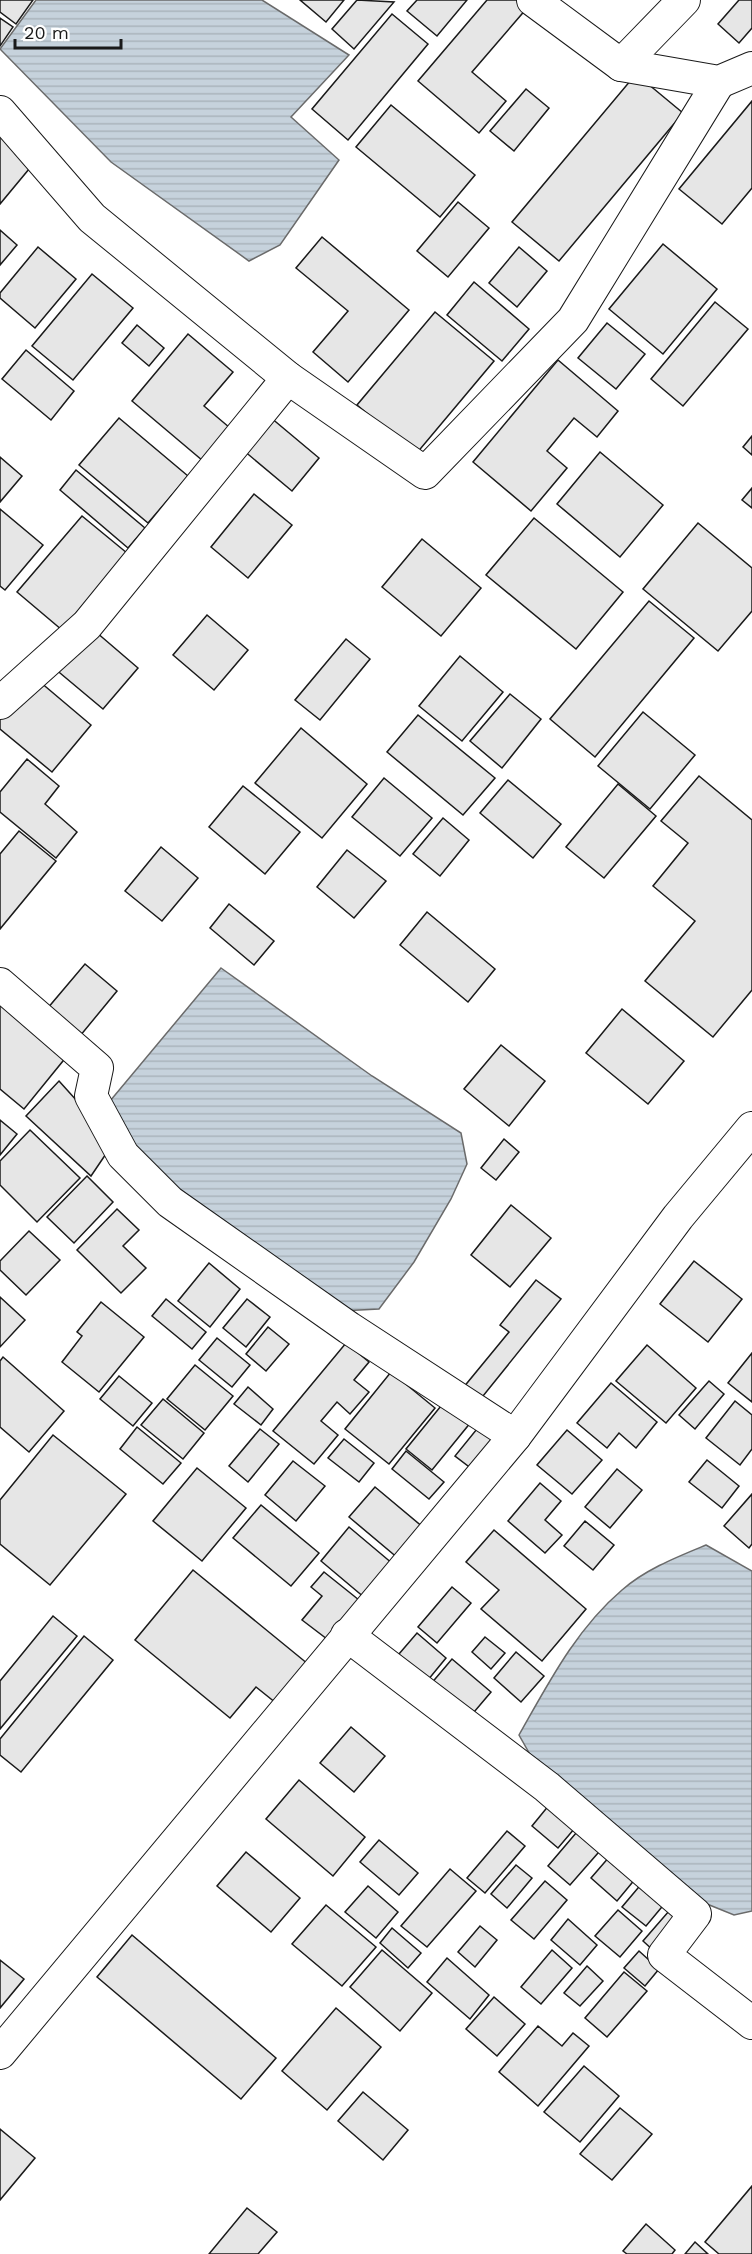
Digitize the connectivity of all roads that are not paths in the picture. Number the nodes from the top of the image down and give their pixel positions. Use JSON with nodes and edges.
{"nodes":[{"id":1,"x":533,"y":0,"type":"edge"},
{"id":2,"x":684,"y":0,"type":"edge"},
{"id":3,"x":621,"y":65,"type":"junction"},
{"id":4,"x":752,"y":68,"type":"edge"},
{"id":5,"x":719,"y":81,"type":"junction"},
{"id":6,"x":0,"y":112,"type":"edge"},
{"id":7,"x":288,"y":378,"type":"junction"},
{"id":8,"x":0,"y":703,"type":"edge"},
{"id":9,"x":0,"y":984,"type":"edge"},
{"id":10,"x":752,"y":1128,"type":"edge"},
{"id":11,"x":515,"y":1436,"type":"junction"},
{"id":12,"x":347,"y":1635,"type":"junction"},
{"id":13,"x":752,"y":2023,"type":"edge"},
{"id":14,"x":0,"y":2054,"type":"edge"}],
"edges":[{"from":1,"to":3,"type":"street"},
{"from":2,"to":3,"type":"street"},
{"from":3,"to":5,"type":"street"},
{"from":4,"to":5,"type":"street"},
{"from":5,"to":7,"type":"street"},
{"from":6,"to":7,"type":"street"},
{"from":7,"to":8,"type":"street"},
{"from":9,"to":11,"type":"street"},
{"from":10,"to":11,"type":"street"},
{"from":11,"to":12,"type":"street"},
{"from":12,"to":13,"type":"street"},
{"from":12,"to":14,"type":"street"}]}
